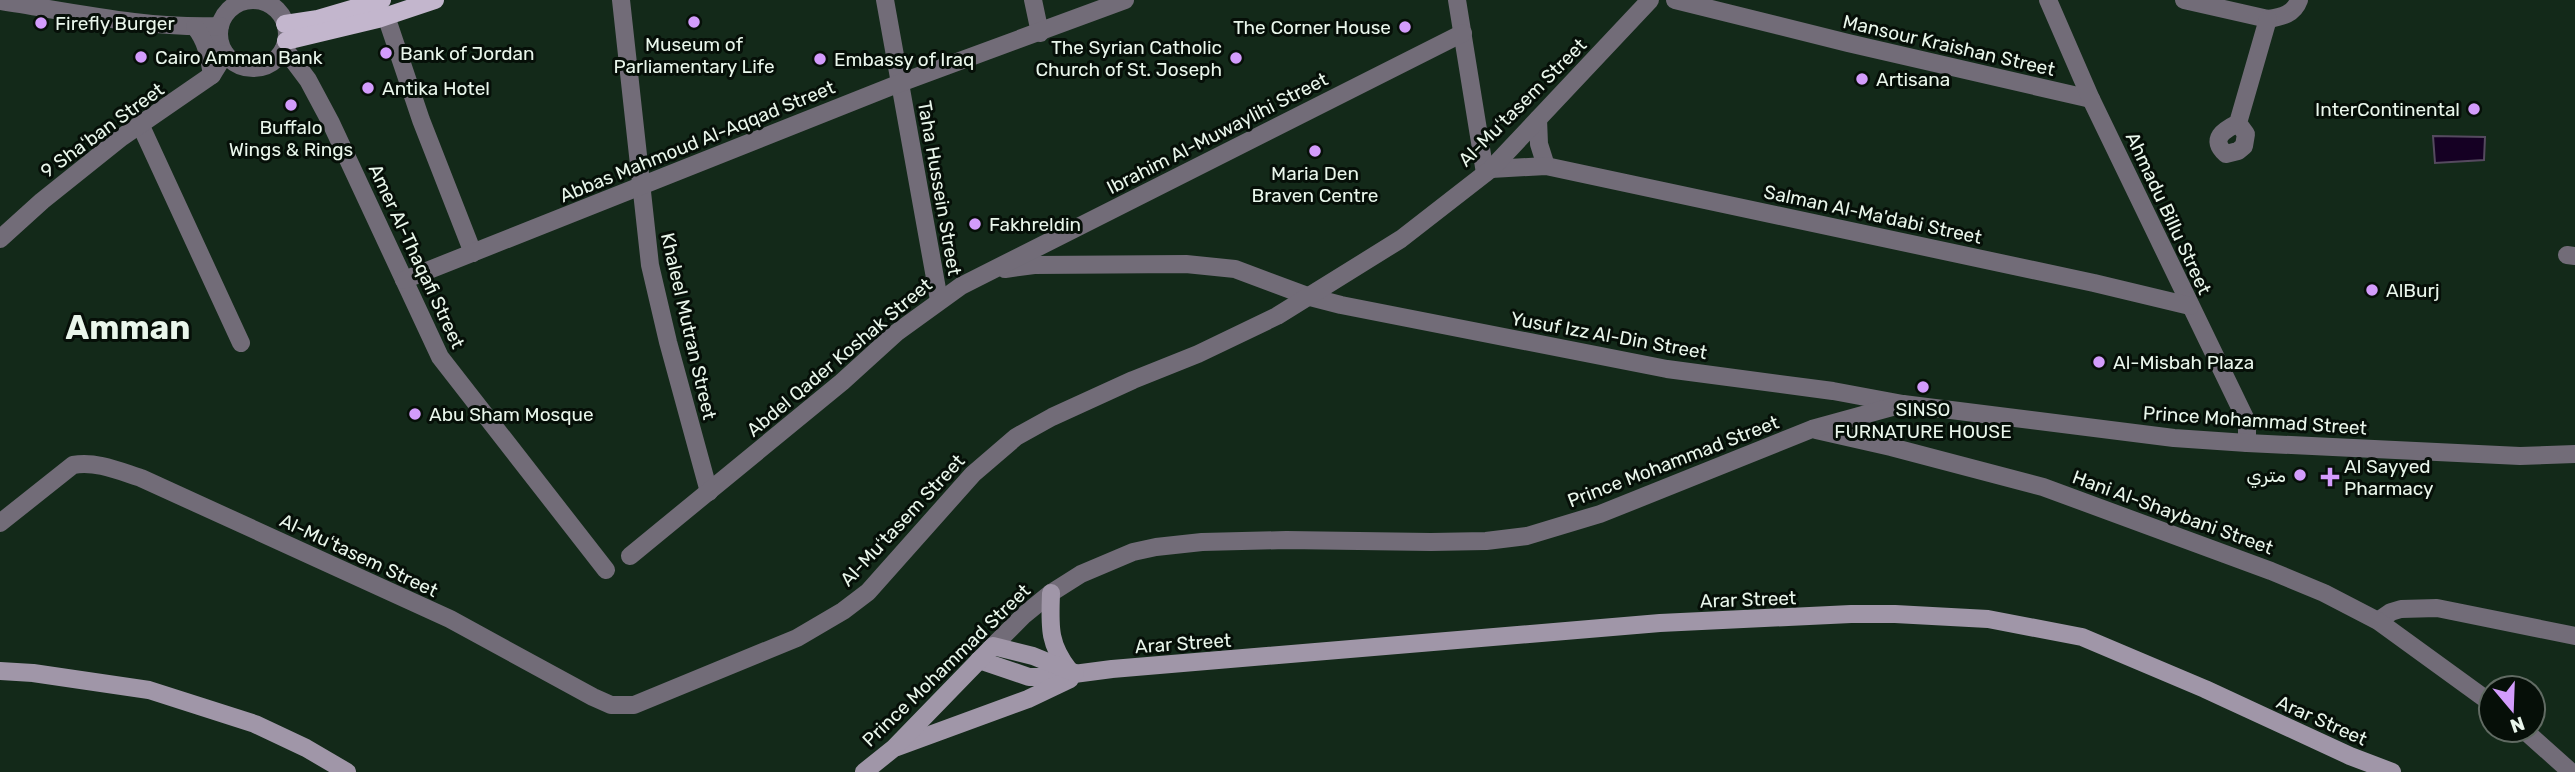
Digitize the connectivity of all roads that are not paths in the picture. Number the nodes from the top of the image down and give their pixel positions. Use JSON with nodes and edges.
{"nodes":[{"id":1,"x":244,"y":0,"type":"edge"},
{"id":2,"x":259,"y":0,"type":"edge"},
{"id":3,"x":435,"y":0,"type":"edge"},
{"id":4,"x":621,"y":0,"type":"edge"},
{"id":5,"x":886,"y":0,"type":"edge"},
{"id":6,"x":1033,"y":0,"type":"edge"},
{"id":7,"x":1125,"y":0,"type":"edge"},
{"id":8,"x":1457,"y":0,"type":"edge"},
{"id":9,"x":1650,"y":0,"type":"edge"},
{"id":10,"x":1675,"y":0,"type":"edge"},
{"id":11,"x":2048,"y":0,"type":"edge"},
{"id":12,"x":2184,"y":0,"type":"edge"},
{"id":13,"x":2299,"y":0,"type":"edge"},
{"id":14,"x":0,"y":1,"type":"edge"},
{"id":15,"x":384,"y":8,"type":"edge"},
{"id":16,"x":2268,"y":19,"type":"junction"},
{"id":17,"x":220,"y":26,"type":"junction"},
{"id":18,"x":195,"y":27,"type":"junction"},
{"id":19,"x":1040,"y":33,"type":"junction"},
{"id":20,"x":1463,"y":33,"type":"junction"},
{"id":21,"x":285,"y":38,"type":"junction"},
{"id":22,"x":225,"y":54,"type":"junction"},
{"id":23,"x":212,"y":75,"type":"junction"},
{"id":24,"x":900,"y":83,"type":"junction"},
{"id":25,"x":2091,"y":99,"type":"junction"},
{"id":26,"x":1538,"y":119,"type":"junction"},
{"id":27,"x":2238,"y":123,"type":"dead end"},
{"id":28,"x":140,"y":124,"type":"junction"},
{"id":29,"x":1546,"y":166,"type":"junction"},
{"id":30,"x":1488,"y":171,"type":"junction"},
{"id":31,"x":640,"y":187,"type":"junction"},
{"id":32,"x":0,"y":239,"type":"edge"},
{"id":33,"x":473,"y":253,"type":"junction"},
{"id":34,"x":991,"y":270,"type":"junction"},
{"id":35,"x":404,"y":280,"type":"junction"},
{"id":36,"x":1310,"y":297,"type":"junction"},
{"id":37,"x":939,"y":300,"type":"junction"},
{"id":38,"x":2190,"y":306,"type":"junction"},
{"id":39,"x":241,"y":343,"type":"dead end"},
{"id":40,"x":1903,"y":404,"type":"junction"},
{"id":41,"x":1812,"y":429,"type":"junction"},
{"id":42,"x":2247,"y":443,"type":"junction"},
{"id":43,"x":2575,"y":454,"type":"edge"},
{"id":44,"x":709,"y":492,"type":"junction"},
{"id":45,"x":0,"y":523,"type":"edge"},
{"id":46,"x":630,"y":556,"type":"dead end"},
{"id":47,"x":606,"y":569,"type":"dead end"},
{"id":48,"x":1051,"y":593,"type":"junction"},
{"id":49,"x":2378,"y":621,"type":"junction"},
{"id":50,"x":2575,"y":636,"type":"edge"},
{"id":51,"x":993,"y":646,"type":"junction"},
{"id":52,"x":979,"y":660,"type":"junction"},
{"id":53,"x":0,"y":671,"type":"edge"},
{"id":54,"x":1074,"y":672,"type":"junction"},
{"id":55,"x":2477,"y":693,"type":"edge"},
{"id":56,"x":2540,"y":744,"type":"edge"},
{"id":57,"x":306,"y":748,"type":"junction"},
{"id":58,"x":894,"y":748,"type":"junction"},
{"id":59,"x":323,"y":772,"type":"edge"},
{"id":60,"x":347,"y":772,"type":"edge"},
{"id":61,"x":864,"y":772,"type":"edge"},
{"id":62,"x":2392,"y":772,"type":"edge"},
{"id":63,"x":2571,"y":772,"type":"edge"}],
"edges":[{"from":1,"to":2,"type":"street"},
{"from":1,"to":17,"type":"street"},
{"from":2,"to":21,"type":"street"},
{"from":3,"to":15,"type":"main road"},
{"from":4,"to":31,"type":"street","name":"Khaleel Mutran Street"},
{"from":5,"to":24,"type":"street","name":"Taha Hussein Street"},
{"from":6,"to":19,"type":"street"},
{"from":7,"to":19,"type":"street","name":"Abbas Mahmoud Al-Aqqad Street"},
{"from":8,"to":20,"type":"street"},
{"from":9,"to":26,"type":"street","name":"Al-Muʻtasem Street"},
{"from":10,"to":25,"type":"street","name":"Mansour Kraishan Street"},
{"from":11,"to":25,"type":"street","name":"Ahmadu Billu Street"},
{"from":12,"to":16,"type":"street"},
{"from":13,"to":16,"type":"street"},
{"from":14,"to":18,"type":"street"},
{"from":15,"to":21,"type":"main road"},
{"from":15,"to":33,"type":"street"},
{"from":16,"to":27,"type":"street"},
{"from":17,"to":18,"type":"street"},
{"from":17,"to":22,"type":"street"},
{"from":18,"to":23,"type":"street"},
{"from":19,"to":24,"type":"street","name":"Abbas Mahmoud Al-Aqqad Street"},
{"from":20,"to":30,"type":"street"},
{"from":20,"to":34,"type":"street","name":"Ibrahim Al-Muwaylihi Street"},
{"from":21,"to":22,"type":"street"},
{"from":21,"to":35,"type":"street","name":"Amer Al-Thaqafi Street"},
{"from":22,"to":23,"type":"street","name":"9 Shaʻban Street"},
{"from":23,"to":28,"type":"street","name":"9 Shaʻban Street"},
{"from":24,"to":31,"type":"street","name":"Abbas Mahmoud Al-Aqqad Street"},
{"from":24,"to":37,"type":"street","name":"Taha Hussein Street"},
{"from":25,"to":38,"type":"street","name":"Ahmadu Billu Street"},
{"from":26,"to":29,"type":"street"},
{"from":26,"to":30,"type":"street","name":"Al-Muʻtasem Street"},
{"from":28,"to":32,"type":"street","name":"9 Shaʻban Street"},
{"from":28,"to":39,"type":"street"},
{"from":29,"to":30,"type":"street","name":"Salman Al-Ma'dabi Street"},
{"from":29,"to":38,"type":"street","name":"Salman Al-Ma'dabi Street"},
{"from":30,"to":36,"type":"street","name":"Al-Muʻtasem Street"},
{"from":31,"to":33,"type":"street","name":"Abbas Mahmoud Al-Aqqad Street"},
{"from":31,"to":44,"type":"street","name":"Khaleel Mutran Street"},
{"from":33,"to":35,"type":"street","name":"Abbas Mahmoud Al-Aqqad Street"},
{"from":34,"to":36,"type":"street","name":"Abdel Qader Koshak Street"},
{"from":34,"to":37,"type":"street","name":"Abdel Qader Koshak Street"},
{"from":35,"to":47,"type":"street","name":"Amer Al-Thaqafi Street"},
{"from":36,"to":40,"type":"street","name":"Yusuf Izz Al-Din Street"},
{"from":36,"to":45,"type":"street","name":"Al-Muʻtasem Street"},
{"from":37,"to":44,"type":"street","name":"Abdel Qader Koshak Street"},
{"from":38,"to":42,"type":"street","name":"Ahmadu Billu Street"},
{"from":40,"to":41,"type":"street","name":"Prince Mohammad Street"},
{"from":40,"to":42,"type":"street","name":"Prince Mohammad Street"},
{"from":41,"to":48,"type":"street","name":"Prince Mohammad Street"},
{"from":41,"to":49,"type":"street","name":"Hani Al-Shaybani Street"},
{"from":42,"to":43,"type":"street","name":"Prince Mohammad Street"},
{"from":44,"to":46,"type":"street","name":"Abdel Qader Koshak Street"},
{"from":48,"to":51,"type":"street","name":"Prince Mohammad Street"},
{"from":48,"to":54,"type":"main road"},
{"from":49,"to":50,"type":"street"},
{"from":49,"to":55,"type":"street","name":"Hani Al-Shaybani Street"},
{"from":51,"to":52,"type":"main road","name":"Prince Mohammad Street"},
{"from":51,"to":54,"type":"main road","name":"Arar Street"},
{"from":52,"to":54,"type":"main road","name":"Arar Street"},
{"from":52,"to":58,"type":"main road","name":"Prince Mohammad Street"},
{"from":53,"to":57,"type":"main road"},
{"from":54,"to":58,"type":"main road"},
{"from":54,"to":62,"type":"main road","name":"Arar Street"},
{"from":56,"to":63,"type":"street"},
{"from":57,"to":59,"type":"main road"},
{"from":57,"to":60,"type":"main road"},
{"from":58,"to":61,"type":"main road","name":"Prince Mohammad Street"}]}
